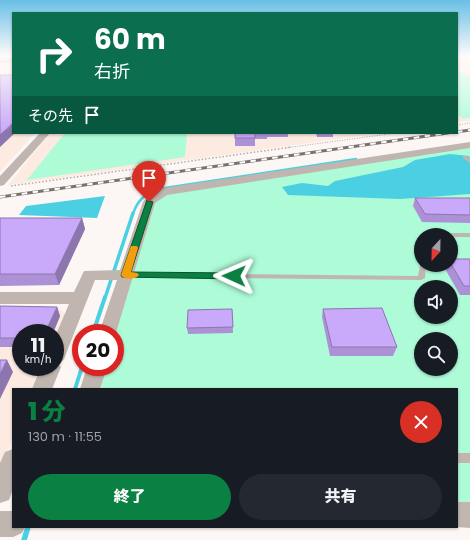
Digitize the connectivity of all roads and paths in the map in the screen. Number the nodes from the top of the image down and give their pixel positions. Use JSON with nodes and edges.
{"nodes":[{"id":1,"x":470,"y":123,"type":"edge"},
{"id":2,"x":458,"y":124,"type":"edge"},
{"id":3,"x":44,"y":134,"type":"edge"},
{"id":4,"x":388,"y":134,"type":"edge"},
{"id":5,"x":470,"y":145,"type":"edge"},
{"id":6,"x":465,"y":157,"type":"dead end"},
{"id":7,"x":470,"y":162,"type":"edge"},
{"id":8,"x":4,"y":185,"type":"edge"},
{"id":9,"x":458,"y":235,"type":"edge"},
{"id":10,"x":470,"y":235,"type":"edge"},
{"id":11,"x":422,"y":272,"type":"edge"},
{"id":12,"x":125,"y":275,"type":"junction"},
{"id":13,"x":0,"y":298,"type":"edge"},
{"id":14,"x":80,"y":298,"type":"junction"},
{"id":15,"x":111,"y":324,"type":"edge"},
{"id":16,"x":64,"y":336,"type":"edge"},
{"id":17,"x":48,"y":376,"type":"edge"},
{"id":18,"x":94,"y":376,"type":"edge"},
{"id":19,"x":42,"y":388,"type":"edge"},
{"id":20,"x":90,"y":388,"type":"edge"},
{"id":21,"x":458,"y":458,"type":"edge"},
{"id":22,"x":470,"y":458,"type":"edge"},
{"id":23,"x":12,"y":462,"type":"edge"},
{"id":24,"x":0,"y":491,"type":"edge"},
{"id":25,"x":458,"y":515,"type":"edge"},
{"id":26,"x":470,"y":515,"type":"edge"},
{"id":27,"x":0,"y":524,"type":"edge"},
{"id":28,"x":12,"y":524,"type":"edge"}],
"edges":[{"from":1,"to":2,"type":"path"},
{"from":3,"to":8,"type":"street"},
{"from":4,"to":8,"type":"path"},
{"from":5,"to":12,"type":"street"},
{"from":6,"to":7,"type":"lane"},
{"from":9,"to":10,"type":"lane"},
{"from":11,"to":12,"type":"lane"},
{"from":12,"to":14,"type":"street"},
{"from":12,"to":15,"type":"street"},
{"from":13,"to":14,"type":"street"},
{"from":14,"to":16,"type":"street"},
{"from":17,"to":19,"type":"street"},
{"from":18,"to":20,"type":"street"},
{"from":21,"to":22,"type":"lane"},
{"from":23,"to":24,"type":"street"},
{"from":25,"to":26,"type":"street"},
{"from":27,"to":28,"type":"street"}]}
